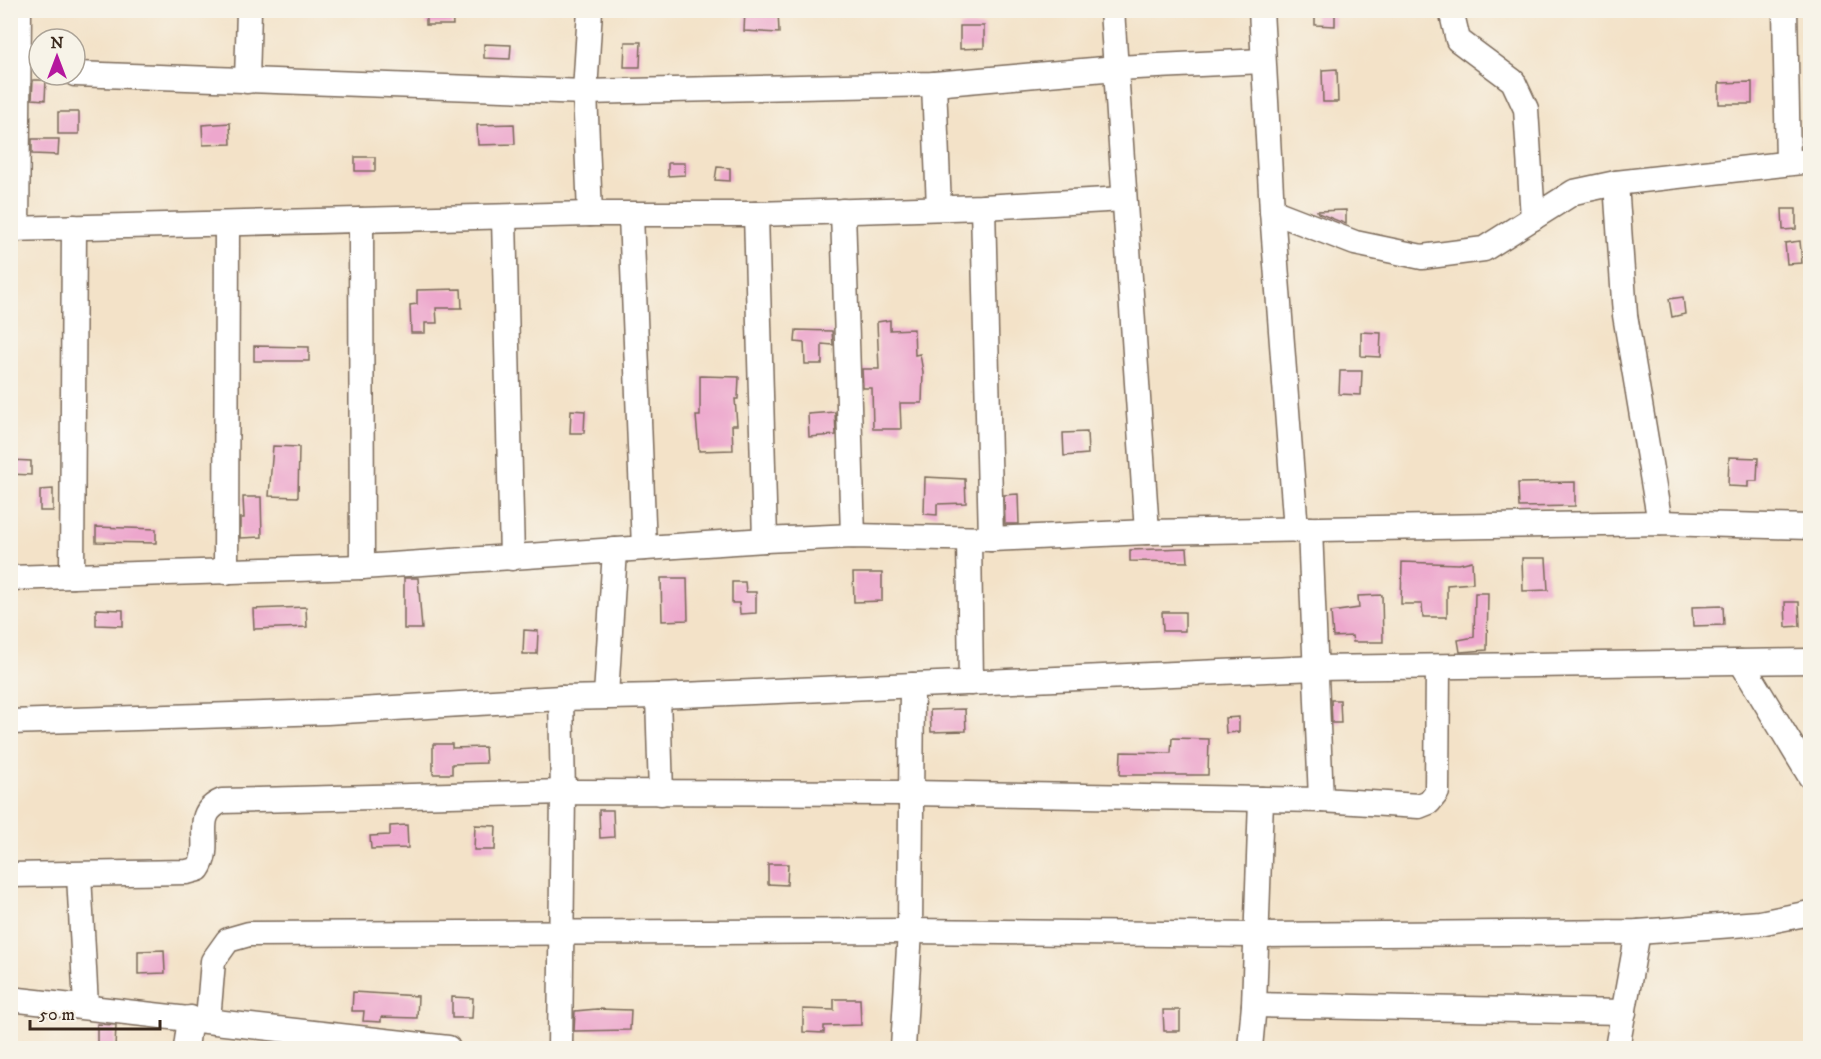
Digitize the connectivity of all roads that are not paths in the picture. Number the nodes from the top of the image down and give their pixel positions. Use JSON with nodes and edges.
{"nodes":[{"id":1,"x":20,"y":10,"type":"edge"},
{"id":2,"x":249,"y":10,"type":"edge"},
{"id":3,"x":590,"y":10,"type":"edge"},
{"id":4,"x":1112,"y":10,"type":"edge"},
{"id":5,"x":1261,"y":10,"type":"edge"},
{"id":6,"x":1451,"y":10,"type":"edge"},
{"id":7,"x":1785,"y":10,"type":"edge"},
{"id":8,"x":1263,"y":61,"type":"junction"},
{"id":9,"x":1116,"y":68,"type":"junction"},
{"id":10,"x":23,"y":71,"type":"edge"},
{"id":11,"x":87,"y":74,"type":"edge"},
{"id":12,"x":247,"y":81,"type":"junction"},
{"id":13,"x":934,"y":84,"type":"junction"},
{"id":14,"x":585,"y":92,"type":"junction"},
{"id":15,"x":1799,"y":162,"type":"edge"},
{"id":16,"x":1616,"y":183,"type":"junction"},
{"id":17,"x":1124,"y":199,"type":"junction"},
{"id":18,"x":983,"y":207,"type":"junction"},
{"id":19,"x":939,"y":208,"type":"junction"},
{"id":20,"x":843,"y":211,"type":"junction"},
{"id":21,"x":1272,"y":211,"type":"junction"},
{"id":22,"x":590,"y":214,"type":"junction"},
{"id":23,"x":756,"y":214,"type":"junction"},
{"id":24,"x":631,"y":215,"type":"junction"},
{"id":25,"x":504,"y":218,"type":"junction"},
{"id":26,"x":1533,"y":218,"type":"junction"},
{"id":27,"x":361,"y":220,"type":"junction"},
{"id":28,"x":227,"y":225,"type":"junction"},
{"id":29,"x":74,"y":227,"type":"junction"},
{"id":30,"x":14,"y":229,"type":"edge"},
{"id":31,"x":1660,"y":523,"type":"junction"},
{"id":32,"x":1810,"y":527,"type":"edge"},
{"id":33,"x":1303,"y":529,"type":"junction"},
{"id":34,"x":1147,"y":532,"type":"junction"},
{"id":35,"x":853,"y":536,"type":"junction"},
{"id":36,"x":980,"y":539,"type":"junction"},
{"id":37,"x":765,"y":540,"type":"junction"},
{"id":38,"x":644,"y":548,"type":"junction"},
{"id":39,"x":615,"y":550,"type":"junction"},
{"id":40,"x":512,"y":558,"type":"junction"},
{"id":41,"x":362,"y":567,"type":"junction"},
{"id":42,"x":226,"y":572,"type":"junction"},
{"id":43,"x":72,"y":576,"type":"junction"},
{"id":44,"x":10,"y":578,"type":"edge"},
{"id":45,"x":1810,"y":661,"type":"edge"},
{"id":46,"x":1741,"y":662,"type":"junction"},
{"id":47,"x":1438,"y":666,"type":"junction"},
{"id":48,"x":1316,"y":668,"type":"junction"},
{"id":49,"x":971,"y":683,"type":"junction"},
{"id":50,"x":912,"y":685,"type":"junction"},
{"id":51,"x":606,"y":696,"type":"junction"},
{"id":52,"x":658,"y":696,"type":"junction"},
{"id":53,"x":561,"y":698,"type":"junction"},
{"id":54,"x":10,"y":722,"type":"edge"},
{"id":55,"x":1810,"y":776,"type":"edge"},
{"id":56,"x":563,"y":792,"type":"junction"},
{"id":57,"x":661,"y":793,"type":"junction"},
{"id":58,"x":911,"y":793,"type":"junction"},
{"id":59,"x":1262,"y":799,"type":"junction"},
{"id":60,"x":1321,"y":800,"type":"junction"},
{"id":61,"x":10,"y":875,"type":"edge"},
{"id":62,"x":79,"y":875,"type":"junction"},
{"id":63,"x":1810,"y":913,"type":"edge"},
{"id":64,"x":910,"y":931,"type":"junction"},
{"id":65,"x":562,"y":932,"type":"junction"},
{"id":66,"x":1638,"y":932,"type":"junction"},
{"id":67,"x":1256,"y":935,"type":"junction"},
{"id":68,"x":10,"y":999,"type":"edge"},
{"id":69,"x":1254,"y":1005,"type":"junction"},
{"id":70,"x":86,"y":1006,"type":"junction"},
{"id":71,"x":1624,"y":1012,"type":"junction"},
{"id":72,"x":199,"y":1019,"type":"junction"},
{"id":73,"x":186,"y":1048,"type":"edge"},
{"id":74,"x":448,"y":1048,"type":"edge"},
{"id":75,"x":560,"y":1048,"type":"edge"},
{"id":76,"x":903,"y":1048,"type":"edge"},
{"id":77,"x":1250,"y":1048,"type":"edge"},
{"id":78,"x":1617,"y":1048,"type":"edge"}],
"edges":[{"from":1,"to":10,"type":"street"},
{"from":2,"to":12,"type":"street"},
{"from":3,"to":14,"type":"street"},
{"from":4,"to":9,"type":"street"},
{"from":5,"to":8,"type":"street"},
{"from":6,"to":26,"type":"street"},
{"from":7,"to":15,"type":"street"},
{"from":8,"to":9,"type":"street"},
{"from":8,"to":21,"type":"street"},
{"from":9,"to":13,"type":"street"},
{"from":9,"to":17,"type":"street"},
{"from":10,"to":30,"type":"street"},
{"from":11,"to":12,"type":"street"},
{"from":12,"to":14,"type":"street"},
{"from":13,"to":14,"type":"street"},
{"from":13,"to":19,"type":"street"},
{"from":14,"to":22,"type":"street"},
{"from":15,"to":16,"type":"street"},
{"from":16,"to":26,"type":"street"},
{"from":16,"to":31,"type":"street"},
{"from":17,"to":18,"type":"street"},
{"from":17,"to":34,"type":"street"},
{"from":18,"to":19,"type":"street"},
{"from":18,"to":36,"type":"street"},
{"from":19,"to":20,"type":"street"},
{"from":20,"to":23,"type":"street"},
{"from":20,"to":35,"type":"street"},
{"from":21,"to":26,"type":"street"},
{"from":21,"to":33,"type":"street"},
{"from":22,"to":24,"type":"street"},
{"from":22,"to":25,"type":"street"},
{"from":23,"to":24,"type":"street"},
{"from":23,"to":37,"type":"street"},
{"from":24,"to":38,"type":"street"},
{"from":25,"to":27,"type":"street"},
{"from":25,"to":40,"type":"street"},
{"from":27,"to":28,"type":"street"},
{"from":27,"to":41,"type":"street"},
{"from":28,"to":29,"type":"street"},
{"from":28,"to":42,"type":"street"},
{"from":29,"to":30,"type":"street"},
{"from":29,"to":43,"type":"street"},
{"from":31,"to":32,"type":"street"},
{"from":31,"to":33,"type":"street"},
{"from":33,"to":34,"type":"street"},
{"from":33,"to":48,"type":"street"},
{"from":34,"to":36,"type":"street"},
{"from":35,"to":36,"type":"street"},
{"from":35,"to":37,"type":"street"},
{"from":36,"to":49,"type":"street"},
{"from":37,"to":38,"type":"street"},
{"from":38,"to":39,"type":"street"},
{"from":39,"to":40,"type":"street"},
{"from":39,"to":51,"type":"street"},
{"from":40,"to":41,"type":"street"},
{"from":41,"to":42,"type":"street"},
{"from":42,"to":43,"type":"street"},
{"from":43,"to":44,"type":"street"},
{"from":45,"to":46,"type":"street"},
{"from":46,"to":47,"type":"street"},
{"from":46,"to":55,"type":"street"},
{"from":47,"to":48,"type":"street"},
{"from":47,"to":60,"type":"street"},
{"from":48,"to":49,"type":"street"},
{"from":48,"to":60,"type":"street"},
{"from":49,"to":50,"type":"street"},
{"from":50,"to":52,"type":"street"},
{"from":50,"to":58,"type":"street"},
{"from":51,"to":52,"type":"street"},
{"from":51,"to":53,"type":"street"},
{"from":52,"to":57,"type":"street"},
{"from":53,"to":54,"type":"street"},
{"from":53,"to":56,"type":"street"},
{"from":56,"to":57,"type":"street"},
{"from":56,"to":62,"type":"street"},
{"from":56,"to":65,"type":"street"},
{"from":57,"to":58,"type":"street"},
{"from":58,"to":59,"type":"street"},
{"from":58,"to":64,"type":"street"},
{"from":59,"to":60,"type":"street"},
{"from":59,"to":67,"type":"street"},
{"from":61,"to":62,"type":"street"},
{"from":62,"to":70,"type":"street"},
{"from":63,"to":66,"type":"street"},
{"from":64,"to":65,"type":"street"},
{"from":64,"to":67,"type":"street"},
{"from":64,"to":76,"type":"street"},
{"from":65,"to":72,"type":"street"},
{"from":65,"to":75,"type":"street"},
{"from":66,"to":67,"type":"street"},
{"from":66,"to":71,"type":"street"},
{"from":67,"to":69,"type":"street"},
{"from":68,"to":70,"type":"street"},
{"from":69,"to":71,"type":"street"},
{"from":69,"to":77,"type":"street"},
{"from":70,"to":72,"type":"street"},
{"from":71,"to":78,"type":"street"},
{"from":72,"to":73,"type":"street"},
{"from":72,"to":74,"type":"street"}]}
